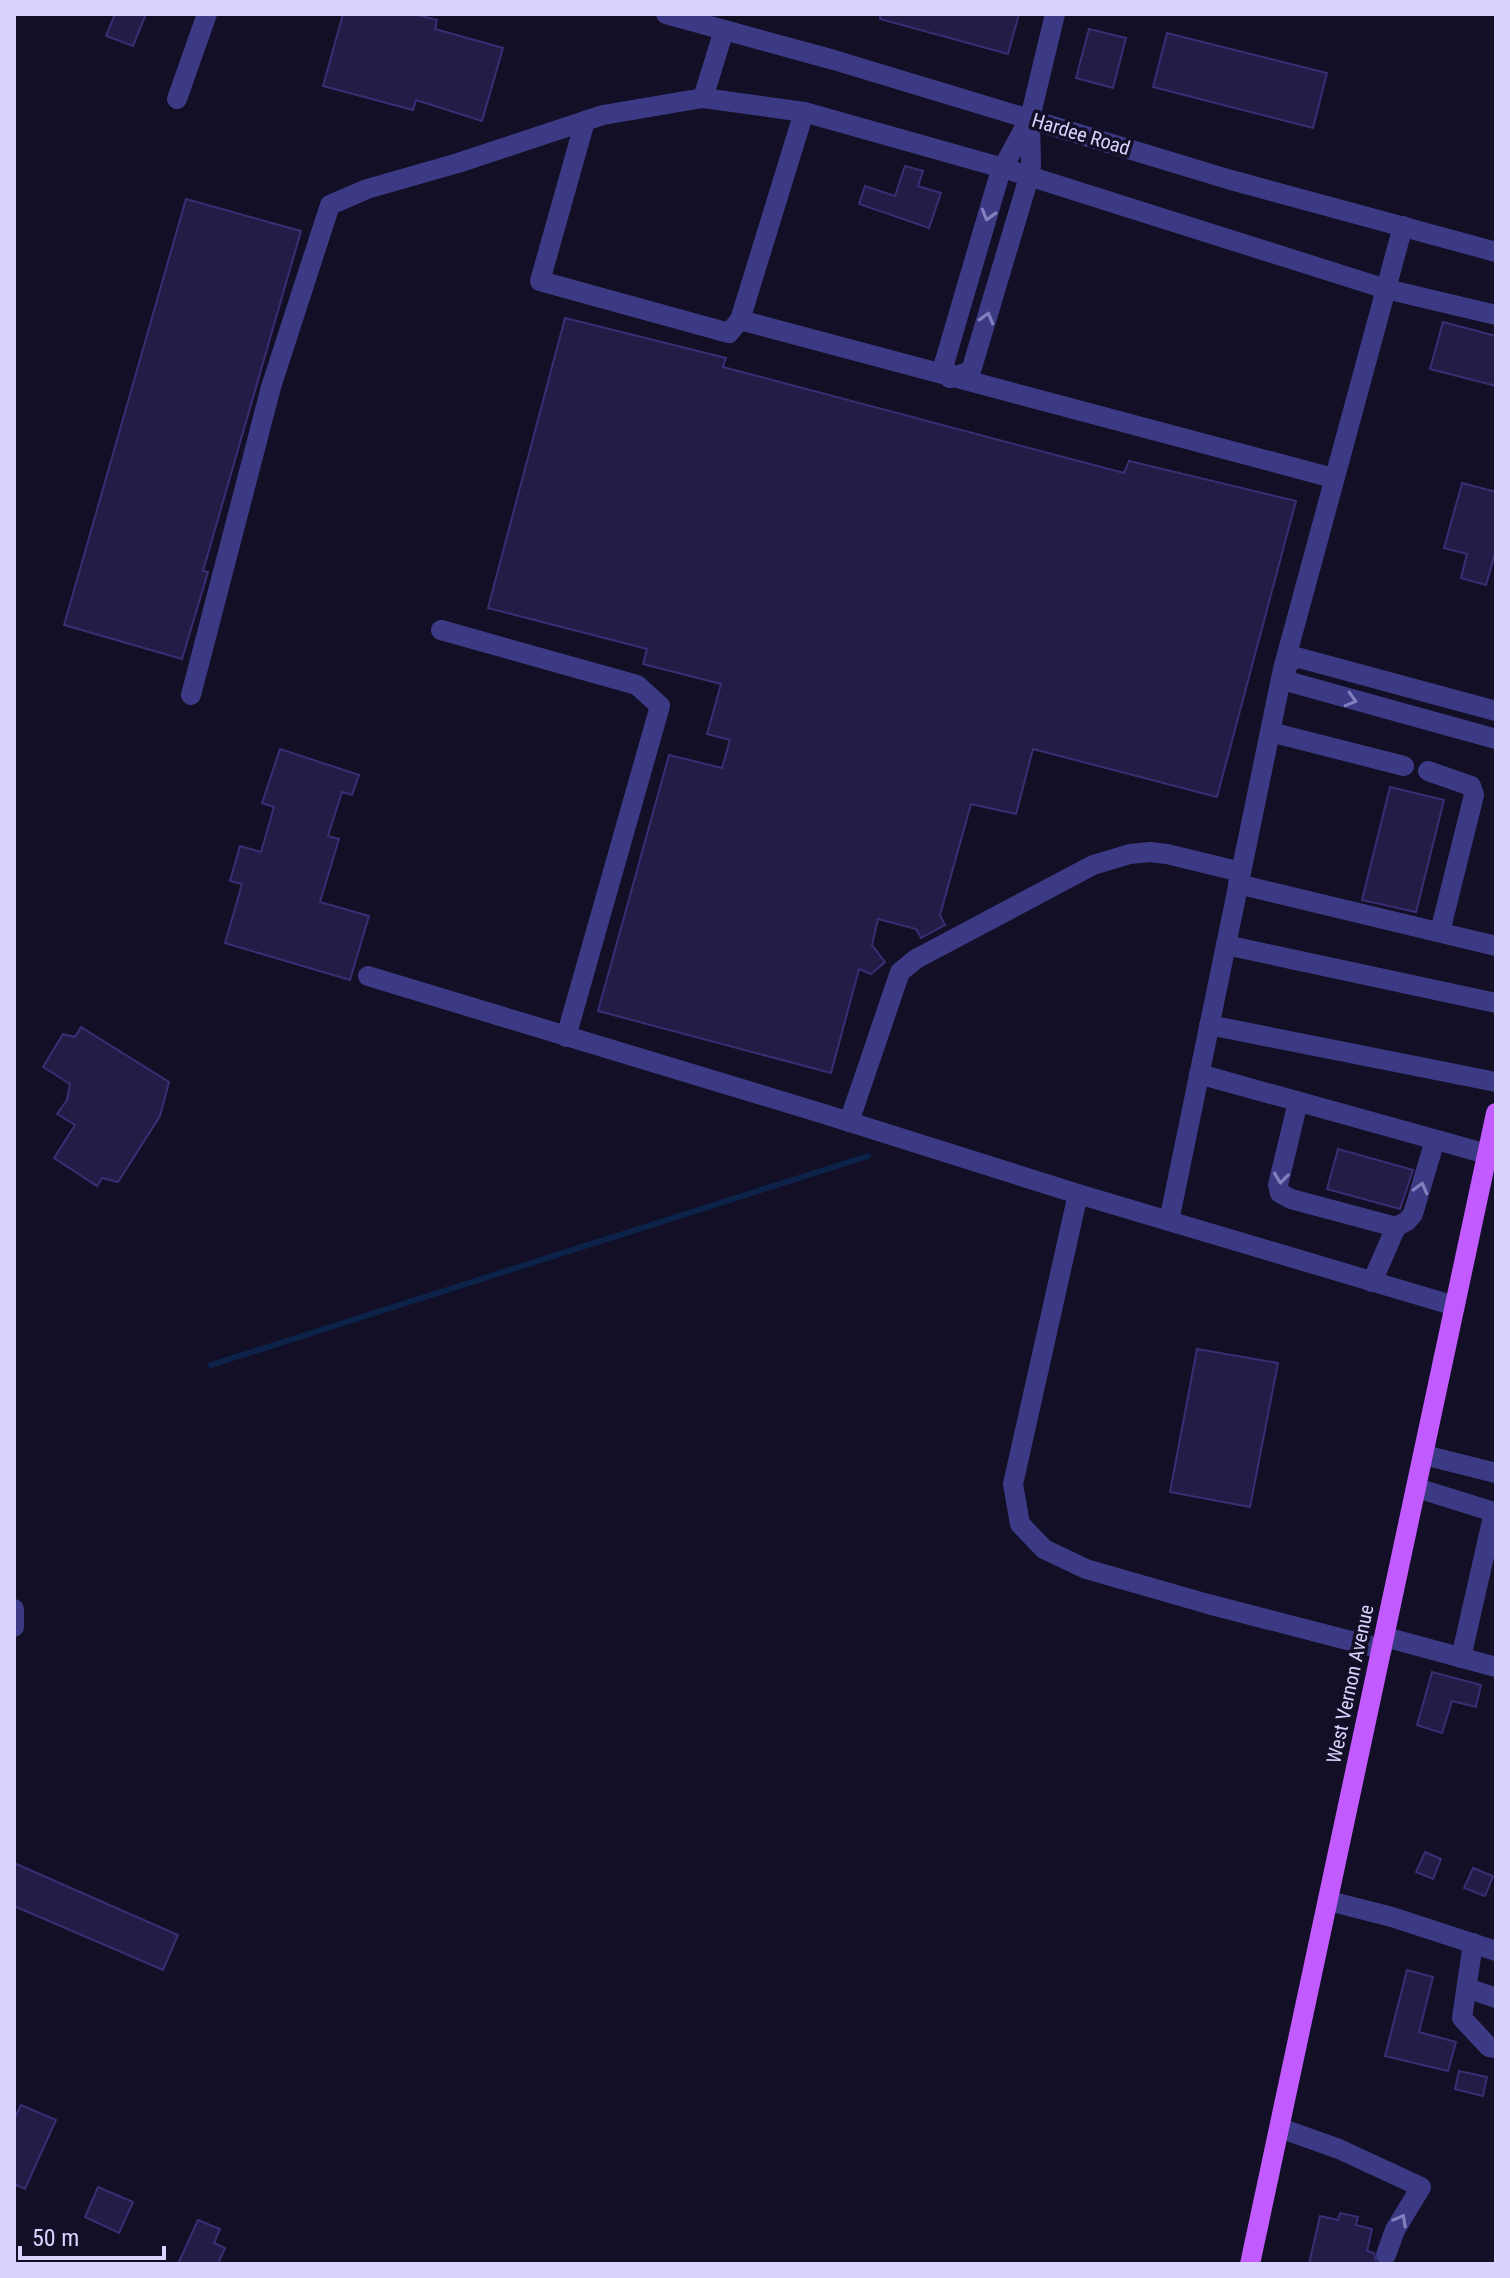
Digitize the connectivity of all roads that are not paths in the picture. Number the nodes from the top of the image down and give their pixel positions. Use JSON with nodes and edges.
{"nodes":[{"id":1,"x":207,"y":14,"type":"edge"},
{"id":2,"x":666,"y":14,"type":"edge"},
{"id":3,"x":1055,"y":14,"type":"edge"},
{"id":4,"x":724,"y":30,"type":"junction"},
{"id":5,"x":703,"y":98,"type":"junction"},
{"id":6,"x":177,"y":99,"type":"dead end"},
{"id":7,"x":804,"y":112,"type":"junction"},
{"id":8,"x":1030,"y":118,"type":"junction"},
{"id":9,"x":585,"y":121,"type":"junction"},
{"id":10,"x":1003,"y":168,"type":"junction"},
{"id":11,"x":1029,"y":177,"type":"junction"},
{"id":12,"x":1403,"y":226,"type":"junction"},
{"id":13,"x":1496,"y":252,"type":"edge"},
{"id":14,"x":1386,"y":289,"type":"junction"},
{"id":15,"x":1496,"y":315,"type":"edge"},
{"id":16,"x":740,"y":320,"type":"junction"},
{"id":17,"x":950,"y":378,"type":"junction"},
{"id":18,"x":1333,"y":478,"type":"junction"},
{"id":19,"x":441,"y":630,"type":"dead end"},
{"id":20,"x":1283,"y":669,"type":"junction"},
{"id":21,"x":191,"y":695,"type":"dead end"},
{"id":22,"x":1496,"y":711,"type":"edge"},
{"id":23,"x":1270,"y":732,"type":"junction"},
{"id":24,"x":1496,"y":739,"type":"edge"},
{"id":25,"x":1404,"y":766,"type":"dead end"},
{"id":26,"x":1428,"y":771,"type":"dead end"},
{"id":27,"x":1240,"y":878,"type":"junction"},
{"id":28,"x":1440,"y":932,"type":"junction"},
{"id":29,"x":1226,"y":945,"type":"junction"},
{"id":30,"x":1496,"y":946,"type":"edge"},
{"id":31,"x":368,"y":976,"type":"dead end"},
{"id":32,"x":1496,"y":1003,"type":"edge"},
{"id":33,"x":1209,"y":1025,"type":"junction"},
{"id":34,"x":566,"y":1037,"type":"junction"},
{"id":35,"x":1199,"y":1074,"type":"junction"},
{"id":36,"x":1496,"y":1082,"type":"edge"},
{"id":37,"x":1298,"y":1102,"type":"junction"},
{"id":38,"x":849,"y":1122,"type":"junction"},
{"id":39,"x":1495,"y":1126,"type":"edge"},
{"id":40,"x":1435,"y":1140,"type":"junction"},
{"id":41,"x":1487,"y":1154,"type":"junction"},
{"id":42,"x":1078,"y":1194,"type":"junction"},
{"id":43,"x":1169,"y":1221,"type":"junction"},
{"id":44,"x":1396,"y":1227,"type":"junction"},
{"id":45,"x":1372,"y":1282,"type":"junction"},
{"id":46,"x":1455,"y":1306,"type":"junction"},
{"id":47,"x":1424,"y":1455,"type":"junction"},
{"id":48,"x":1496,"y":1473,"type":"edge"},
{"id":49,"x":1417,"y":1488,"type":"junction"},
{"id":50,"x":14,"y":1609,"type":"edge"},
{"id":51,"x":14,"y":1626,"type":"edge"},
{"id":52,"x":1384,"y":1643,"type":"junction"},
{"id":53,"x":1461,"y":1658,"type":"junction"},
{"id":54,"x":1496,"y":1667,"type":"edge"},
{"id":55,"x":1329,"y":1901,"type":"junction"},
{"id":56,"x":1473,"y":1943,"type":"junction"},
{"id":57,"x":1496,"y":1951,"type":"edge"},
{"id":58,"x":1467,"y":1988,"type":"junction"},
{"id":59,"x":1496,"y":1998,"type":"edge"},
{"id":60,"x":1496,"y":2048,"type":"edge"},
{"id":61,"x":1280,"y":2128,"type":"junction"},
{"id":62,"x":1386,"y":2255,"type":"dead end"},
{"id":63,"x":1250,"y":2264,"type":"edge"}],
"edges":[{"from":1,"to":6,"type":"street"},
{"from":2,"to":4,"type":"street","name":"Hardee Road"},
{"from":3,"to":8,"type":"street"},
{"from":4,"to":5,"type":"street"},
{"from":4,"to":8,"type":"street","name":"Hardee Road"},
{"from":5,"to":7,"type":"street"},
{"from":5,"to":9,"type":"street"},
{"from":7,"to":10,"type":"street"},
{"from":7,"to":16,"type":"street"},
{"from":8,"to":10,"type":"street"},
{"from":8,"to":11,"type":"street"},
{"from":8,"to":12,"type":"street","name":"Hardee Road"},
{"from":9,"to":16,"type":"street"},
{"from":9,"to":21,"type":"street"},
{"from":10,"to":11,"type":"street"},
{"from":10,"to":17,"type":"street","one_way":true},
{"from":11,"to":14,"type":"street"},
{"from":17,"to":11,"type":"street","one_way":true},
{"from":12,"to":13,"type":"street","name":"Hardee Road"},
{"from":12,"to":14,"type":"street"},
{"from":14,"to":15,"type":"street"},
{"from":14,"to":18,"type":"street"},
{"from":16,"to":17,"type":"street"},
{"from":17,"to":18,"type":"street"},
{"from":18,"to":20,"type":"street"},
{"from":19,"to":34,"type":"street"},
{"from":20,"to":22,"type":"street"},
{"from":20,"to":23,"type":"street"},
{"from":20,"to":24,"type":"street","one_way":true},
{"from":23,"to":25,"type":"street"},
{"from":23,"to":27,"type":"street"},
{"from":26,"to":28,"type":"street"},
{"from":27,"to":28,"type":"street"},
{"from":27,"to":29,"type":"street"},
{"from":27,"to":38,"type":"street"},
{"from":28,"to":30,"type":"street"},
{"from":29,"to":32,"type":"street"},
{"from":29,"to":33,"type":"street"},
{"from":31,"to":34,"type":"street"},
{"from":33,"to":35,"type":"street"},
{"from":33,"to":36,"type":"street"},
{"from":34,"to":38,"type":"street"},
{"from":35,"to":37,"type":"street"},
{"from":35,"to":43,"type":"street"},
{"from":37,"to":40,"type":"street"},
{"from":37,"to":44,"type":"street","one_way":true},
{"from":38,"to":42,"type":"street"},
{"from":39,"to":41,"type":"main road","name":"West Vernon Avenue"},
{"from":40,"to":41,"type":"street"},
{"from":44,"to":40,"type":"street","one_way":true},
{"from":41,"to":46,"type":"main road","name":"West Vernon Avenue"},
{"from":42,"to":43,"type":"street"},
{"from":42,"to":52,"type":"street"},
{"from":43,"to":45,"type":"street"},
{"from":44,"to":45,"type":"street"},
{"from":45,"to":46,"type":"street"},
{"from":46,"to":47,"type":"main road","name":"West Vernon Avenue"},
{"from":47,"to":48,"type":"street"},
{"from":47,"to":49,"type":"main road","name":"West Vernon Avenue"},
{"from":49,"to":52,"type":"main road","name":"West Vernon Avenue"},
{"from":49,"to":53,"type":"street"},
{"from":50,"to":51,"type":"street"},
{"from":52,"to":53,"type":"street"},
{"from":52,"to":55,"type":"main road","name":"West Vernon Avenue"},
{"from":53,"to":54,"type":"street"},
{"from":55,"to":56,"type":"street"},
{"from":55,"to":61,"type":"main road","name":"West Vernon Avenue"},
{"from":56,"to":57,"type":"street"},
{"from":56,"to":58,"type":"street"},
{"from":58,"to":59,"type":"street"},
{"from":58,"to":60,"type":"street"},
{"from":62,"to":61,"type":"street","one_way":true},
{"from":61,"to":63,"type":"main road","name":"West Vernon Avenue"}]}
